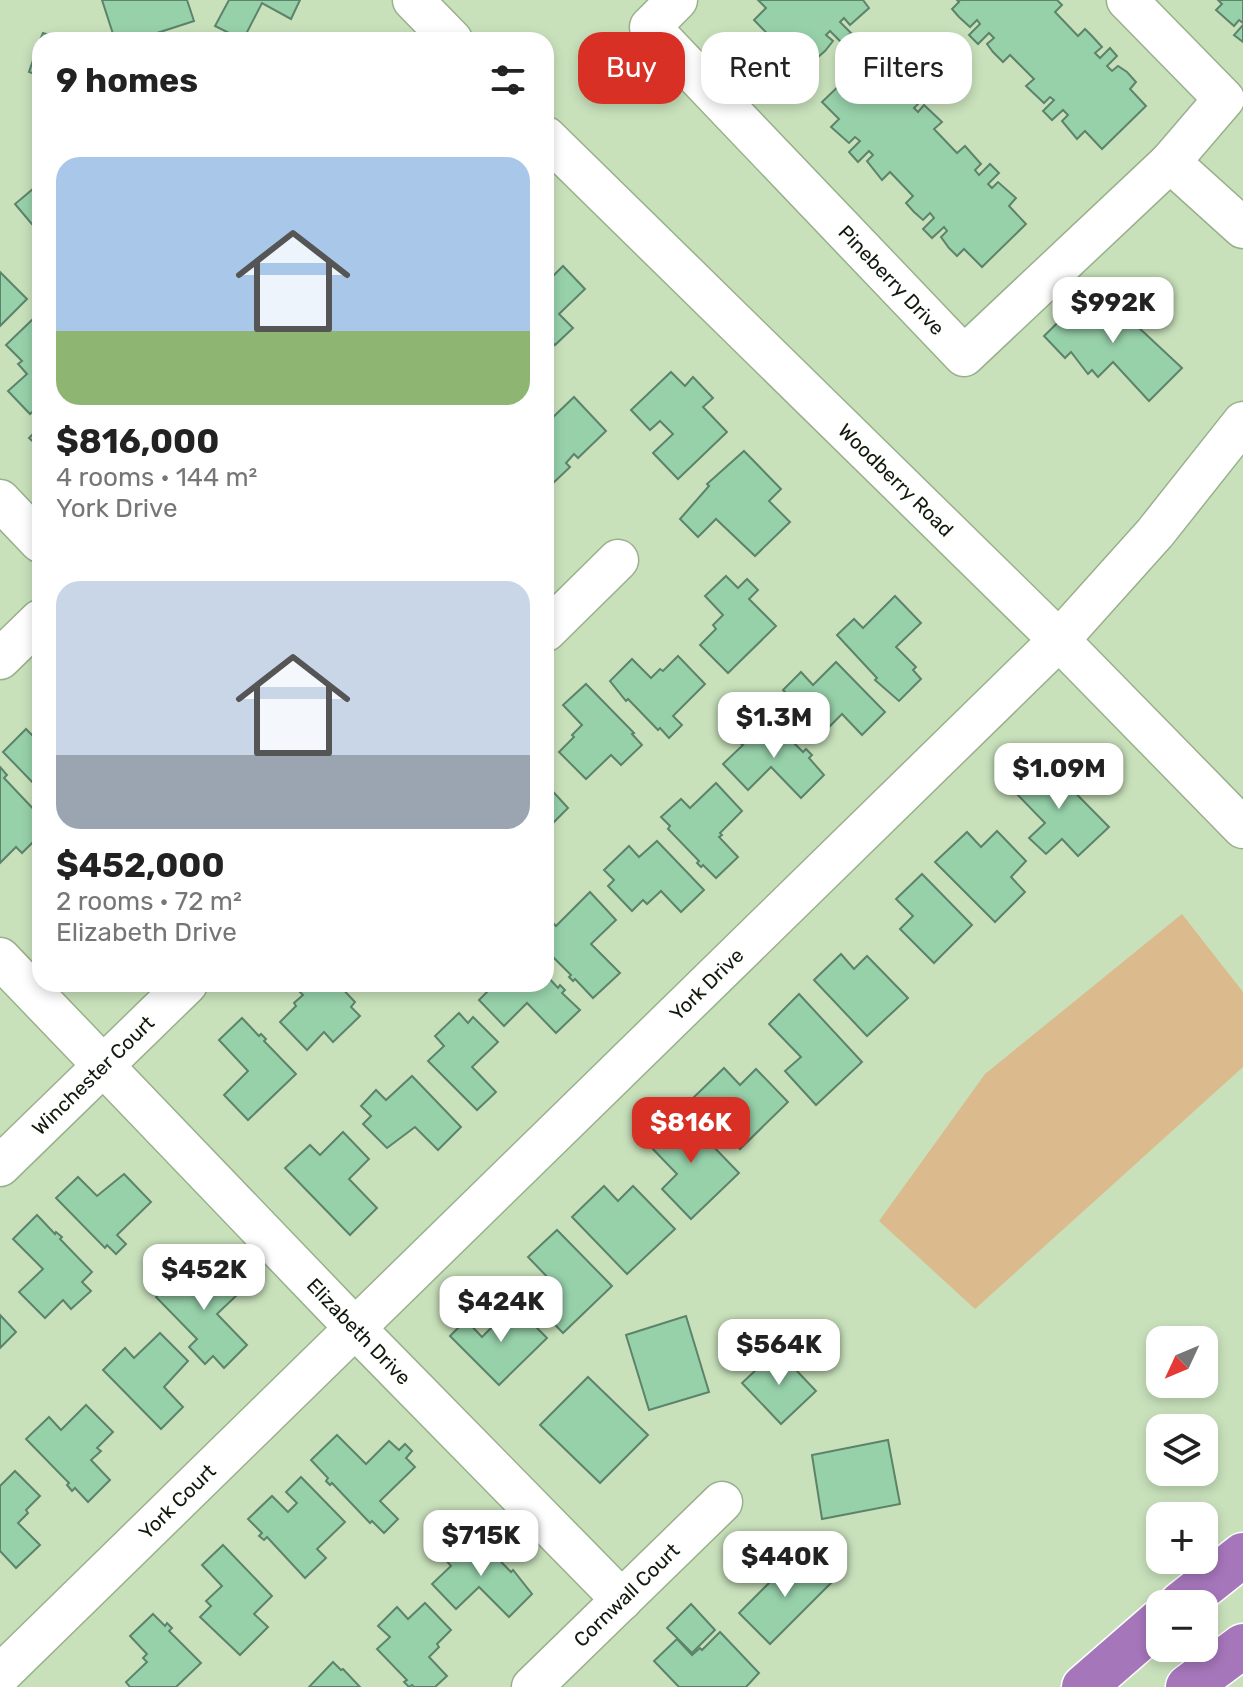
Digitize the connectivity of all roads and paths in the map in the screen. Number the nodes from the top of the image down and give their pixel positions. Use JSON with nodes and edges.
{"nodes":[{"id":1,"x":413,"y":0,"type":"edge"},
{"id":2,"x":677,"y":0,"type":"edge"},
{"id":3,"x":1127,"y":0,"type":"edge"},
{"id":4,"x":444,"y":32,"type":"edge"},
{"id":5,"x":554,"y":145,"type":"edge"},
{"id":6,"x":1170,"y":162,"type":"junction"},
{"id":7,"x":1243,"y":228,"type":"edge"},
{"id":8,"x":1243,"y":422,"type":"edge"},
{"id":9,"x":0,"y":500,"type":"edge"},
{"id":10,"x":32,"y":534,"type":"edge"},
{"id":11,"x":618,"y":560,"type":"dead end"},
{"id":12,"x":554,"y":623,"type":"edge"},
{"id":13,"x":32,"y":628,"type":"edge"},
{"id":14,"x":1059,"y":640,"type":"junction"},
{"id":15,"x":0,"y":659,"type":"edge"},
{"id":16,"x":1243,"y":828,"type":"edge"},
{"id":17,"x":0,"y":958,"type":"edge"},
{"id":18,"x":32,"y":991,"type":"edge"},
{"id":19,"x":33,"y":992,"type":"edge"},
{"id":20,"x":179,"y":992,"type":"edge"},
{"id":21,"x":104,"y":1066,"type":"junction"},
{"id":22,"x":0,"y":1166,"type":"edge"},
{"id":23,"x":356,"y":1329,"type":"junction"},
{"id":24,"x":722,"y":1502,"type":"dead end"},
{"id":25,"x":1243,"y":1555,"type":"edge"},
{"id":26,"x":1199,"y":1590,"type":"edge"},
{"id":27,"x":622,"y":1600,"type":"junction"},
{"id":28,"x":1146,"y":1633,"type":"edge"},
{"id":29,"x":1243,"y":1646,"type":"edge"},
{"id":30,"x":0,"y":1675,"type":"edge"},
{"id":31,"x":532,"y":1687,"type":"edge"},
{"id":32,"x":1084,"y":1687,"type":"edge"},
{"id":33,"x":1188,"y":1687,"type":"edge"}],
"edges":[{"from":1,"to":4,"type":"street"},
{"from":2,"to":6,"type":"street","name":"Pineberry Drive"},
{"from":3,"to":6,"type":"street"},
{"from":5,"to":14,"type":"street","name":"Woodberry Road"},
{"from":6,"to":7,"type":"street"},
{"from":8,"to":14,"type":"street","name":"York Drive"},
{"from":9,"to":10,"type":"street"},
{"from":11,"to":12,"type":"street"},
{"from":13,"to":15,"type":"street"},
{"from":14,"to":16,"type":"street","name":"Woodberry Road"},
{"from":14,"to":23,"type":"street","name":"York Drive"},
{"from":17,"to":18,"type":"street","name":"Elizabeth Drive"},
{"from":19,"to":21,"type":"street","name":"Elizabeth Drive"},
{"from":20,"to":21,"type":"street","name":"Winchester Court"},
{"from":21,"to":22,"type":"street","name":"Winchester Court"},
{"from":21,"to":23,"type":"street","name":"Elizabeth Drive"},
{"from":23,"to":27,"type":"street","name":"Elizabeth Drive"},
{"from":23,"to":30,"type":"street","name":"York Court"},
{"from":24,"to":27,"type":"street","name":"Cornwall Court"},
{"from":25,"to":26,"type":"highway"},
{"from":27,"to":31,"type":"street","name":"Cornwall Court"},
{"from":28,"to":32,"type":"highway"},
{"from":29,"to":33,"type":"highway"}]}
